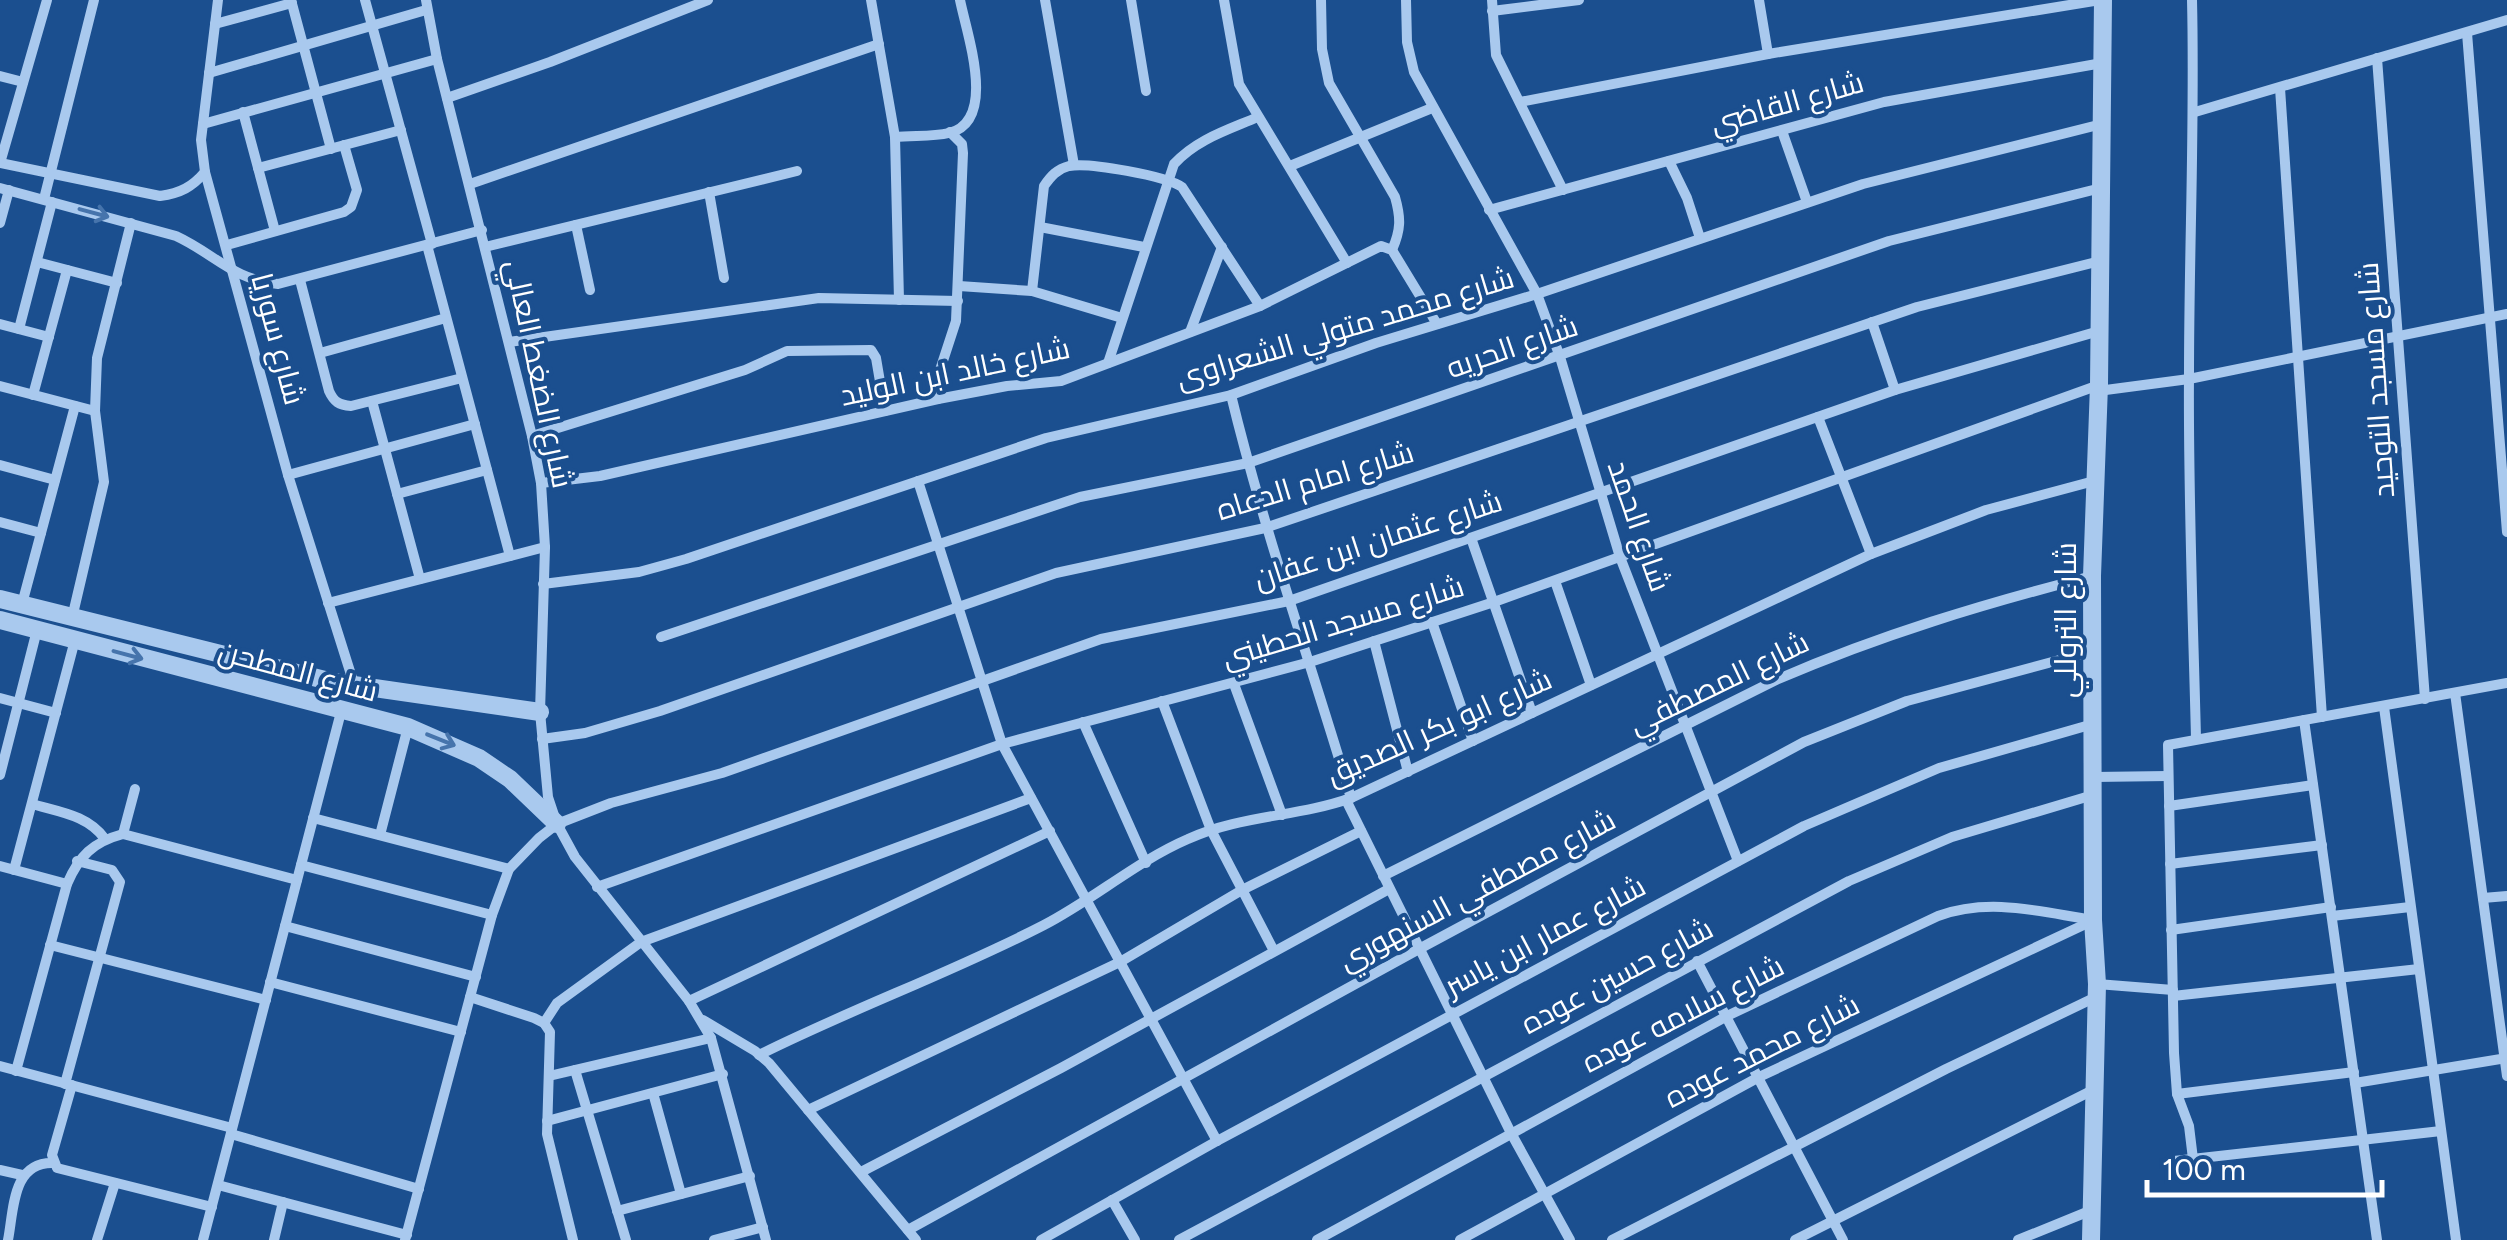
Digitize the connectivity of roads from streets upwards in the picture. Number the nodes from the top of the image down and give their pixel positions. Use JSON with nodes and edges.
{"nodes":[{"id":1,"x":47,"y":0,"type":"edge"},
{"id":2,"x":94,"y":0,"type":"edge"},
{"id":3,"x":218,"y":0,"type":"edge"},
{"id":4,"x":365,"y":0,"type":"edge"},
{"id":5,"x":708,"y":0,"type":"edge"},
{"id":6,"x":871,"y":0,"type":"edge"},
{"id":7,"x":960,"y":0,"type":"edge"},
{"id":8,"x":1045,"y":0,"type":"edge"},
{"id":9,"x":1131,"y":0,"type":"edge"},
{"id":10,"x":1224,"y":0,"type":"edge"},
{"id":11,"x":1321,"y":0,"type":"edge"},
{"id":12,"x":1406,"y":0,"type":"edge"},
{"id":13,"x":1579,"y":0,"type":"edge"},
{"id":14,"x":1760,"y":0,"type":"edge"},
{"id":15,"x":2102,"y":0,"type":"edge"},
{"id":16,"x":2192,"y":0,"type":"edge"},
{"id":17,"x":292,"y":1,"type":"edge"},
{"id":18,"x":426,"y":5,"type":"edge"},
{"id":19,"x":1492,"y":6,"type":"edge"},
{"id":20,"x":2507,"y":20,"type":"edge"},
{"id":21,"x":215,"y":24,"type":"junction"},
{"id":22,"x":372,"y":26,"type":"junction"},
{"id":23,"x":2467,"y":33,"type":"junction"},
{"id":24,"x":878,"y":44,"type":"junction"},
{"id":25,"x":304,"y":46,"type":"junction"},
{"id":26,"x":1768,"y":54,"type":"junction"},
{"id":27,"x":2376,"y":58,"type":"junction"},
{"id":28,"x":437,"y":59,"type":"junction"},
{"id":29,"x":2102,"y":63,"type":"junction"},
{"id":30,"x":208,"y":73,"type":"junction"},
{"id":31,"x":385,"y":74,"type":"junction"},
{"id":32,"x":0,"y":76,"type":"edge"},
{"id":33,"x":24,"y":82,"type":"junction"},
{"id":34,"x":2280,"y":88,"type":"junction"},
{"id":35,"x":1146,"y":91,"type":"dead end"},
{"id":36,"x":316,"y":92,"type":"junction"},
{"id":37,"x":447,"y":98,"type":"junction"},
{"id":38,"x":1520,"y":102,"type":"junction"},
{"id":39,"x":1432,"y":108,"type":"junction"},
{"id":40,"x":243,"y":112,"type":"junction"},
{"id":41,"x":2195,"y":112,"type":"junction"},
{"id":42,"x":1258,"y":117,"type":"junction"},
{"id":43,"x":203,"y":124,"type":"junction"},
{"id":44,"x":2102,"y":124,"type":"junction"},
{"id":45,"x":401,"y":130,"type":"junction"},
{"id":46,"x":1782,"y":131,"type":"junction"},
{"id":47,"x":950,"y":132,"type":"junction"},
{"id":48,"x":894,"y":136,"type":"junction"},
{"id":49,"x":1360,"y":138,"type":"junction"},
{"id":50,"x":344,"y":145,"type":"junction"},
{"id":51,"x":330,"y":148,"type":"junction"},
{"id":52,"x":1670,"y":162,"type":"junction"},
{"id":53,"x":0,"y":163,"type":"edge"},
{"id":54,"x":1074,"y":165,"type":"junction"},
{"id":55,"x":1290,"y":166,"type":"junction"},
{"id":56,"x":258,"y":168,"type":"junction"},
{"id":57,"x":798,"y":171,"type":"dead end"},
{"id":58,"x":205,"y":172,"type":"junction"},
{"id":59,"x":50,"y":173,"type":"junction"},
{"id":60,"x":1166,"y":180,"type":"junction"},
{"id":61,"x":470,"y":184,"type":"junction"},
{"id":62,"x":2101,"y":188,"type":"junction"},
{"id":63,"x":4,"y":189,"type":"edge"},
{"id":64,"x":1563,"y":190,"type":"junction"},
{"id":65,"x":709,"y":192,"type":"junction"},
{"id":66,"x":48,"y":200,"type":"junction"},
{"id":67,"x":1806,"y":202,"type":"junction"},
{"id":68,"x":1489,"y":210,"type":"junction"},
{"id":69,"x":0,"y":223,"type":"edge"},
{"id":70,"x":131,"y":223,"type":"junction"},
{"id":71,"x":576,"y":225,"type":"junction"},
{"id":72,"x":1040,"y":227,"type":"junction"},
{"id":73,"x":482,"y":230,"type":"junction"},
{"id":74,"x":275,"y":231,"type":"junction"},
{"id":75,"x":1700,"y":238,"type":"junction"},
{"id":76,"x":430,"y":244,"type":"junction"},
{"id":77,"x":227,"y":245,"type":"junction"},
{"id":78,"x":1144,"y":246,"type":"junction"},
{"id":79,"x":486,"y":247,"type":"junction"},
{"id":80,"x":1222,"y":247,"type":"junction"},
{"id":81,"x":1392,"y":250,"type":"junction"},
{"id":82,"x":37,"y":262,"type":"junction"},
{"id":83,"x":2100,"y":262,"type":"junction"},
{"id":84,"x":1347,"y":263,"type":"junction"},
{"id":85,"x":67,"y":270,"type":"junction"},
{"id":86,"x":235,"y":274,"type":"junction"},
{"id":87,"x":724,"y":278,"type":"dead end"},
{"id":88,"x":300,"y":280,"type":"junction"},
{"id":89,"x":116,"y":283,"type":"junction"},
{"id":90,"x":959,"y":286,"type":"junction"},
{"id":91,"x":590,"y":290,"type":"dead end"},
{"id":92,"x":1032,"y":292,"type":"junction"},
{"id":93,"x":1536,"y":294,"type":"junction"},
{"id":94,"x":898,"y":300,"type":"junction"},
{"id":95,"x":958,"y":301,"type":"junction"},
{"id":96,"x":1260,"y":306,"type":"junction"},
{"id":97,"x":2507,"y":314,"type":"edge"},
{"id":98,"x":2489,"y":317,"type":"junction"},
{"id":99,"x":446,"y":318,"type":"junction"},
{"id":100,"x":1122,"y":318,"type":"junction"},
{"id":101,"x":1872,"y":322,"type":"junction"},
{"id":102,"x":0,"y":324,"type":"edge"},
{"id":103,"x":1438,"y":324,"type":"junction"},
{"id":104,"x":19,"y":329,"type":"junction"},
{"id":105,"x":2100,"y":331,"type":"junction"},
{"id":106,"x":1190,"y":332,"type":"junction"},
{"id":107,"x":2398,"y":335,"type":"junction"},
{"id":108,"x":49,"y":337,"type":"junction"},
{"id":109,"x":509,"y":342,"type":"junction"},
{"id":110,"x":320,"y":353,"type":"junction"},
{"id":111,"x":2298,"y":357,"type":"junction"},
{"id":112,"x":1560,"y":358,"type":"junction"},
{"id":113,"x":1108,"y":363,"type":"junction"},
{"id":114,"x":462,"y":378,"type":"junction"},
{"id":115,"x":2189,"y":378,"type":"junction"},
{"id":116,"x":0,"y":386,"type":"edge"},
{"id":117,"x":2098,"y":388,"type":"junction"},
{"id":118,"x":1895,"y":390,"type":"junction"},
{"id":119,"x":33,"y":395,"type":"junction"},
{"id":120,"x":1231,"y":395,"type":"junction"},
{"id":121,"x":938,"y":399,"type":"junction"},
{"id":122,"x":372,"y":401,"type":"junction"},
{"id":123,"x":75,"y":406,"type":"junction"},
{"id":124,"x":94,"y":411,"type":"junction"},
{"id":125,"x":885,"y":411,"type":"junction"},
{"id":126,"x":1818,"y":417,"type":"junction"},
{"id":127,"x":1579,"y":422,"type":"junction"},
{"id":128,"x":475,"y":424,"type":"junction"},
{"id":129,"x":532,"y":436,"type":"junction"},
{"id":130,"x":384,"y":448,"type":"junction"},
{"id":131,"x":1248,"y":463,"type":"junction"},
{"id":132,"x":0,"y":465,"type":"edge"},
{"id":133,"x":487,"y":470,"type":"junction"},
{"id":134,"x":288,"y":475,"type":"junction"},
{"id":135,"x":1842,"y":479,"type":"junction"},
{"id":136,"x":55,"y":480,"type":"junction"},
{"id":137,"x":918,"y":480,"type":"junction"},
{"id":138,"x":2094,"y":481,"type":"junction"},
{"id":139,"x":541,"y":483,"type":"junction"},
{"id":140,"x":1600,"y":493,"type":"junction"},
{"id":141,"x":397,"y":494,"type":"junction"},
{"id":142,"x":0,"y":522,"type":"edge"},
{"id":143,"x":1266,"y":528,"type":"junction"},
{"id":144,"x":2507,"y":532,"type":"edge"},
{"id":145,"x":41,"y":533,"type":"junction"},
{"id":146,"x":1471,"y":538,"type":"junction"},
{"id":147,"x":937,"y":542,"type":"junction"},
{"id":148,"x":546,"y":547,"type":"junction"},
{"id":149,"x":1870,"y":554,"type":"junction"},
{"id":150,"x":510,"y":556,"type":"junction"},
{"id":151,"x":1620,"y":557,"type":"junction"},
{"id":152,"x":2092,"y":576,"type":"junction"},
{"id":153,"x":420,"y":579,"type":"junction"},
{"id":154,"x":1554,"y":580,"type":"junction"},
{"id":155,"x":543,"y":584,"type":"junction"},
{"id":156,"x":0,"y":598,"type":"edge"},
{"id":157,"x":1290,"y":601,"type":"junction"},
{"id":158,"x":328,"y":602,"type":"junction"},
{"id":159,"x":1494,"y":602,"type":"junction"},
{"id":160,"x":22,"y":604,"type":"junction"},
{"id":161,"x":956,"y":606,"type":"junction"},
{"id":162,"x":72,"y":618,"type":"junction"},
{"id":163,"x":0,"y":620,"type":"edge"},
{"id":164,"x":1432,"y":622,"type":"junction"},
{"id":165,"x":36,"y":630,"type":"junction"},
{"id":166,"x":661,"y":636,"type":"dead end"},
{"id":167,"x":75,"y":640,"type":"junction"},
{"id":168,"x":1374,"y":641,"type":"junction"},
{"id":169,"x":2093,"y":652,"type":"junction"},
{"id":170,"x":1658,"y":654,"type":"junction"},
{"id":171,"x":1310,"y":662,"type":"junction"},
{"id":172,"x":980,"y":680,"type":"junction"},
{"id":173,"x":333,"y":682,"type":"junction"},
{"id":174,"x":2507,"y":683,"type":"edge"},
{"id":175,"x":1234,"y":684,"type":"junction"},
{"id":176,"x":1591,"y":685,"type":"junction"},
{"id":177,"x":360,"y":687,"type":"junction"},
{"id":178,"x":2455,"y":693,"type":"junction"},
{"id":179,"x":0,"y":698,"type":"edge"},
{"id":180,"x":2424,"y":699,"type":"junction"},
{"id":181,"x":1162,"y":701,"type":"junction"},
{"id":182,"x":18,"y":703,"type":"junction"},
{"id":183,"x":2384,"y":707,"type":"junction"},
{"id":184,"x":334,"y":710,"type":"junction"},
{"id":185,"x":540,"y":712,"type":"junction"},
{"id":186,"x":56,"y":713,"type":"junction"},
{"id":187,"x":1532,"y":714,"type":"junction"},
{"id":188,"x":362,"y":717,"type":"junction"},
{"id":189,"x":2322,"y":717,"type":"junction"},
{"id":190,"x":2304,"y":720,"type":"junction"},
{"id":191,"x":1083,"y":722,"type":"junction"},
{"id":192,"x":2094,"y":724,"type":"junction"},
{"id":193,"x":1686,"y":725,"type":"junction"},
{"id":194,"x":408,"y":726,"type":"junction"},
{"id":195,"x":2196,"y":738,"type":"junction"},
{"id":196,"x":542,"y":739,"type":"junction"},
{"id":197,"x":1473,"y":741,"type":"junction"},
{"id":198,"x":1002,"y":744,"type":"junction"},
{"id":199,"x":1408,"y":772,"type":"junction"},
{"id":200,"x":0,"y":775,"type":"edge"},
{"id":201,"x":2168,"y":776,"type":"junction"},
{"id":202,"x":2094,"y":786,"type":"junction"},
{"id":203,"x":2314,"y":786,"type":"junction"},
{"id":204,"x":135,"y":789,"type":"dead end"},
{"id":205,"x":1712,"y":792,"type":"junction"},
{"id":206,"x":1032,"y":798,"type":"junction"},
{"id":207,"x":1348,"y":799,"type":"junction"},
{"id":208,"x":32,"y":804,"type":"junction"},
{"id":209,"x":2168,"y":806,"type":"junction"},
{"id":210,"x":1282,"y":815,"type":"junction"},
{"id":211,"x":313,"y":818,"type":"junction"},
{"id":212,"x":557,"y":824,"type":"junction"},
{"id":213,"x":1211,"y":830,"type":"junction"},
{"id":214,"x":1361,"y":831,"type":"junction"},
{"id":215,"x":1050,"y":832,"type":"junction"},
{"id":216,"x":123,"y":834,"type":"junction"},
{"id":217,"x":380,"y":836,"type":"junction"},
{"id":218,"x":106,"y":839,"type":"junction"},
{"id":219,"x":2322,"y":846,"type":"junction"},
{"id":220,"x":77,"y":861,"type":"junction"},
{"id":221,"x":1738,"y":861,"type":"junction"},
{"id":222,"x":1146,"y":863,"type":"junction"},
{"id":223,"x":301,"y":864,"type":"junction"},
{"id":224,"x":2170,"y":864,"type":"junction"},
{"id":225,"x":0,"y":866,"type":"edge"},
{"id":226,"x":509,"y":869,"type":"junction"},
{"id":227,"x":14,"y":870,"type":"junction"},
{"id":228,"x":1383,"y":876,"type":"junction"},
{"id":229,"x":297,"y":880,"type":"junction"},
{"id":230,"x":66,"y":884,"type":"junction"},
{"id":231,"x":597,"y":887,"type":"junction"},
{"id":232,"x":1389,"y":888,"type":"junction"},
{"id":233,"x":1242,"y":890,"type":"junction"},
{"id":234,"x":2507,"y":896,"type":"edge"},
{"id":235,"x":2483,"y":898,"type":"junction"},
{"id":236,"x":1087,"y":901,"type":"junction"},
{"id":237,"x":2410,"y":908,"type":"junction"},
{"id":238,"x":2332,"y":912,"type":"junction"},
{"id":239,"x":492,"y":914,"type":"junction"},
{"id":240,"x":2093,"y":920,"type":"junction"},
{"id":241,"x":285,"y":926,"type":"junction"},
{"id":242,"x":2171,"y":930,"type":"junction"},
{"id":243,"x":641,"y":942,"type":"junction"},
{"id":244,"x":50,"y":944,"type":"junction"},
{"id":245,"x":1419,"y":949,"type":"junction"},
{"id":246,"x":1274,"y":950,"type":"junction"},
{"id":247,"x":100,"y":958,"type":"junction"},
{"id":248,"x":1697,"y":960,"type":"junction"},
{"id":249,"x":1120,"y":962,"type":"junction"},
{"id":250,"x":2419,"y":970,"type":"junction"},
{"id":251,"x":476,"y":977,"type":"junction"},
{"id":252,"x":2341,"y":978,"type":"junction"},
{"id":253,"x":270,"y":982,"type":"junction"},
{"id":254,"x":2096,"y":990,"type":"junction"},
{"id":255,"x":2173,"y":993,"type":"junction"},
{"id":256,"x":470,"y":997,"type":"junction"},
{"id":257,"x":266,"y":1000,"type":"junction"},
{"id":258,"x":689,"y":1001,"type":"junction"},
{"id":259,"x":1452,"y":1014,"type":"junction"},
{"id":260,"x":1727,"y":1016,"type":"junction"},
{"id":261,"x":1150,"y":1018,"type":"junction"},
{"id":262,"x":701,"y":1019,"type":"junction"},
{"id":263,"x":544,"y":1023,"type":"junction"},
{"id":264,"x":461,"y":1032,"type":"junction"},
{"id":265,"x":711,"y":1038,"type":"junction"},
{"id":266,"x":759,"y":1055,"type":"junction"},
{"id":267,"x":2506,"y":1058,"type":"edge"},
{"id":268,"x":0,"y":1066,"type":"edge"},
{"id":269,"x":16,"y":1070,"type":"junction"},
{"id":270,"x":575,"y":1070,"type":"junction"},
{"id":271,"x":2433,"y":1070,"type":"junction"},
{"id":272,"x":722,"y":1074,"type":"junction"},
{"id":273,"x":549,"y":1076,"type":"junction"},
{"id":274,"x":1483,"y":1076,"type":"junction"},
{"id":275,"x":2507,"y":1076,"type":"edge"},
{"id":276,"x":1759,"y":1077,"type":"junction"},
{"id":277,"x":2354,"y":1077,"type":"junction"},
{"id":278,"x":1183,"y":1078,"type":"junction"},
{"id":279,"x":69,"y":1084,"type":"junction"},
{"id":280,"x":2094,"y":1089,"type":"junction"},
{"id":281,"x":653,"y":1093,"type":"junction"},
{"id":282,"x":2177,"y":1094,"type":"junction"},
{"id":283,"x":587,"y":1110,"type":"junction"},
{"id":284,"x":808,"y":1110,"type":"junction"},
{"id":285,"x":547,"y":1121,"type":"junction"},
{"id":286,"x":232,"y":1131,"type":"junction"},
{"id":287,"x":2441,"y":1131,"type":"junction"},
{"id":288,"x":1511,"y":1133,"type":"junction"},
{"id":289,"x":2363,"y":1140,"type":"junction"},
{"id":290,"x":1217,"y":1141,"type":"junction"},
{"id":291,"x":1796,"y":1148,"type":"junction"},
{"id":292,"x":2192,"y":1159,"type":"junction"},
{"id":293,"x":53,"y":1162,"type":"junction"},
{"id":294,"x":2174,"y":1162,"type":"dead end"},
{"id":295,"x":0,"y":1170,"type":"edge"},
{"id":296,"x":861,"y":1172,"type":"junction"},
{"id":297,"x":22,"y":1175,"type":"junction"},
{"id":298,"x":750,"y":1176,"type":"junction"},
{"id":299,"x":115,"y":1183,"type":"junction"},
{"id":300,"x":218,"y":1185,"type":"junction"},
{"id":301,"x":419,"y":1188,"type":"junction"},
{"id":302,"x":1545,"y":1193,"type":"junction"},
{"id":303,"x":681,"y":1194,"type":"junction"},
{"id":304,"x":1112,"y":1200,"type":"junction"},
{"id":305,"x":283,"y":1202,"type":"junction"},
{"id":306,"x":212,"y":1206,"type":"junction"},
{"id":307,"x":617,"y":1210,"type":"junction"},
{"id":308,"x":2092,"y":1210,"type":"junction"},
{"id":309,"x":1835,"y":1220,"type":"junction"},
{"id":310,"x":1204,"y":1226,"type":"junction"},
{"id":311,"x":763,"y":1227,"type":"junction"},
{"id":312,"x":908,"y":1230,"type":"junction"},
{"id":313,"x":406,"y":1237,"type":"edge"},
{"id":314,"x":8,"y":1240,"type":"edge"},
{"id":315,"x":97,"y":1240,"type":"edge"},
{"id":316,"x":204,"y":1240,"type":"edge"},
{"id":317,"x":274,"y":1240,"type":"edge"},
{"id":318,"x":573,"y":1240,"type":"edge"},
{"id":319,"x":626,"y":1240,"type":"edge"},
{"id":320,"x":714,"y":1240,"type":"edge"},
{"id":321,"x":766,"y":1240,"type":"edge"},
{"id":322,"x":916,"y":1240,"type":"edge"},
{"id":323,"x":1041,"y":1240,"type":"edge"},
{"id":324,"x":1135,"y":1240,"type":"edge"},
{"id":325,"x":1179,"y":1240,"type":"edge"},
{"id":326,"x":1211,"y":1240,"type":"edge"},
{"id":327,"x":1317,"y":1240,"type":"edge"},
{"id":328,"x":1460,"y":1240,"type":"edge"},
{"id":329,"x":1570,"y":1240,"type":"edge"},
{"id":330,"x":1612,"y":1240,"type":"edge"},
{"id":331,"x":1795,"y":1240,"type":"edge"},
{"id":332,"x":1843,"y":1240,"type":"edge"},
{"id":333,"x":2018,"y":1240,"type":"edge"},
{"id":334,"x":2092,"y":1240,"type":"edge"},
{"id":335,"x":2377,"y":1240,"type":"edge"},
{"id":336,"x":2456,"y":1240,"type":"edge"}],
"edges":[{"from":1,"to":33,"type":"street"},
{"from":2,"to":59,"type":"street"},
{"from":3,"to":21,"type":"street","name":"شارع سوريا"},
{"from":4,"to":22,"type":"street"},
{"from":5,"to":37,"type":"street"},
{"from":6,"to":24,"type":"street"},
{"from":7,"to":47,"type":"street"},
{"from":8,"to":54,"type":"street"},
{"from":9,"to":35,"type":"street"},
{"from":10,"to":42,"type":"street"},
{"from":11,"to":49,"type":"street"},
{"from":12,"to":39,"type":"street","name":"شارع الحمد"},
{"from":13,"to":19,"type":"street"},
{"from":14,"to":26,"type":"street"},
{"from":15,"to":26,"type":"street"},
{"from":15,"to":29,"type":"street","name":"شارع التروللي"},
{"from":16,"to":41,"type":"street"},
{"from":17,"to":21,"type":"street"},
{"from":17,"to":25,"type":"street"},
{"from":18,"to":22,"type":"street"},
{"from":18,"to":28,"type":"street","name":"شارع الضغط العالي"},
{"from":19,"to":38,"type":"street"},
{"from":20,"to":23,"type":"street"},
{"from":21,"to":30,"type":"street","name":"شارع سوريا"},
{"from":22,"to":25,"type":"street"},
{"from":22,"to":31,"type":"street"},
{"from":23,"to":27,"type":"street"},
{"from":23,"to":98,"type":"street"},
{"from":24,"to":48,"type":"street"},
{"from":24,"to":61,"type":"street"},
{"from":25,"to":30,"type":"street"},
{"from":25,"to":36,"type":"street"},
{"from":26,"to":38,"type":"street"},
{"from":27,"to":34,"type":"street"},
{"from":27,"to":107,"type":"street","name":"شارع مسجد التوحيد"},
{"from":28,"to":31,"type":"street"},
{"from":28,"to":37,"type":"street","name":"شارع الضغط العالي"},
{"from":29,"to":44,"type":"street","name":"شارع التروللي"},
{"from":29,"to":46,"type":"street","name":"شارع القاضي"},
{"from":30,"to":43,"type":"street","name":"شارع سوريا"},
{"from":31,"to":36,"type":"street"},
{"from":31,"to":45,"type":"street"},
{"from":32,"to":33,"type":"street"},
{"from":33,"to":53,"type":"street"},
{"from":34,"to":41,"type":"street"},
{"from":34,"to":111,"type":"street"},
{"from":36,"to":40,"type":"street"},
{"from":36,"to":51,"type":"street"},
{"from":37,"to":61,"type":"street","name":"شارع الضغط العالي"},
{"from":38,"to":64,"type":"street"},
{"from":39,"to":49,"type":"street"},
{"from":39,"to":68,"type":"street","name":"شارع الحمد"},
{"from":40,"to":43,"type":"street"},
{"from":40,"to":56,"type":"street"},
{"from":41,"to":115,"type":"street"},
{"from":42,"to":55,"type":"street"},
{"from":42,"to":60,"type":"street"},
{"from":43,"to":58,"type":"street","name":"شارع سوريا"},
{"from":44,"to":62,"type":"street","name":"شارع التروللي"},
{"from":44,"to":67,"type":"street","name":"شارع محمد متولي الشعراوى"},
{"from":45,"to":50,"type":"street"},
{"from":45,"to":76,"type":"street"},
{"from":46,"to":52,"type":"street","name":"شارع القاضي"},
{"from":46,"to":67,"type":"street"},
{"from":47,"to":48,"type":"street"},
{"from":47,"to":90,"type":"street"},
{"from":48,"to":94,"type":"street"},
{"from":49,"to":55,"type":"street"},
{"from":49,"to":81,"type":"street"},
{"from":50,"to":51,"type":"street"},
{"from":50,"to":74,"type":"street"},
{"from":51,"to":56,"type":"street"},
{"from":52,"to":64,"type":"street","name":"شارع القاضي"},
{"from":52,"to":75,"type":"street"},
{"from":53,"to":59,"type":"street"},
{"from":54,"to":60,"type":"street"},
{"from":54,"to":72,"type":"street"},
{"from":55,"to":84,"type":"street"},
{"from":56,"to":74,"type":"street"},
{"from":57,"to":65,"type":"street"},
{"from":58,"to":59,"type":"street"},
{"from":58,"to":77,"type":"street","name":"شارع سوريا"},
{"from":59,"to":66,"type":"street"},
{"from":60,"to":78,"type":"street"},
{"from":60,"to":80,"type":"street"},
{"from":61,"to":73,"type":"street","name":"شارع الضغط العالي"},
{"from":62,"to":83,"type":"street","name":"شارع التروللي"},
{"from":62,"to":112,"type":"street","name":"شارع الحريه"},
{"from":63,"to":66,"type":"street"},
{"from":63,"to":69,"type":"street"},
{"from":64,"to":68,"type":"street","name":"شارع القاضي"},
{"from":65,"to":71,"type":"street"},
{"from":65,"to":87,"type":"street"},
{"from":66,"to":70,"type":"street","one_way":true},
{"from":66,"to":82,"type":"street"},
{"from":67,"to":75,"type":"street","name":"شارع محمد متولي الشعراوى"},
{"from":68,"to":93,"type":"street","name":"شارع الحمد"},
{"from":70,"to":86,"type":"street"},
{"from":70,"to":89,"type":"street"},
{"from":71,"to":79,"type":"street"},
{"from":71,"to":91,"type":"street"},
{"from":72,"to":78,"type":"street"},
{"from":72,"to":92,"type":"street"},
{"from":73,"to":76,"type":"street"},
{"from":73,"to":79,"type":"street","name":"شارع الضغط العالي"},
{"from":74,"to":77,"type":"street"},
{"from":75,"to":93,"type":"street","name":"شارع محمد متولي الشعراوى"},
{"from":76,"to":88,"type":"street"},
{"from":76,"to":99,"type":"street"},
{"from":77,"to":86,"type":"street","name":"شارع سوريا"},
{"from":78,"to":100,"type":"street"},
{"from":79,"to":109,"type":"street","name":"شارع الضغط العالي"},
{"from":80,"to":96,"type":"street"},
{"from":80,"to":106,"type":"street"},
{"from":81,"to":84,"type":"street","name":"شارع خالد ابن الوليد"},
{"from":81,"to":103,"type":"street"},
{"from":82,"to":85,"type":"street"},
{"from":82,"to":104,"type":"street"},
{"from":83,"to":101,"type":"street","name":"شارع امام الدعاه"},
{"from":83,"to":105,"type":"street","name":"شارع التروللي"},
{"from":84,"to":96,"type":"street","name":"شارع خالد ابن الوليد"},
{"from":85,"to":89,"type":"street"},
{"from":85,"to":108,"type":"street"},
{"from":86,"to":88,"type":"street"},
{"from":86,"to":134,"type":"street","name":"شارع سوريا"},
{"from":88,"to":110,"type":"street"},
{"from":89,"to":124,"type":"street"},
{"from":90,"to":92,"type":"street"},
{"from":90,"to":95,"type":"street"},
{"from":92,"to":100,"type":"street"},
{"from":93,"to":103,"type":"street","name":"شارع محمد متولي الشعراوى"},
{"from":93,"to":112,"type":"street","name":"شارع الحمد"},
{"from":94,"to":95,"type":"street"},
{"from":94,"to":109,"type":"street"},
{"from":95,"to":121,"type":"street"},
{"from":96,"to":106,"type":"street","name":"شارع خالد ابن الوليد"},
{"from":97,"to":98,"type":"street","name":"شارع مسجد الحطيني"},
{"from":98,"to":107,"type":"street","name":"شارع مسجد الحطيني"},
{"from":98,"to":144,"type":"street"},
{"from":99,"to":110,"type":"street"},
{"from":99,"to":114,"type":"street"},
{"from":100,"to":113,"type":"street"},
{"from":101,"to":118,"type":"street"},
{"from":101,"to":127,"type":"street","name":"شارع امام الدعاه"},
{"from":102,"to":104,"type":"street"},
{"from":103,"to":120,"type":"street","name":"شارع محمد متولي الشعراوى"},
{"from":104,"to":108,"type":"street"},
{"from":105,"to":117,"type":"street","name":"شارع التروللي"},
{"from":105,"to":118,"type":"street","name":"شارع عثمان ابن عفان"},
{"from":106,"to":113,"type":"street","name":"شارع خالد ابن الوليد"},
{"from":107,"to":111,"type":"street","name":"شارع مسجد الحطيني"},
{"from":107,"to":180,"type":"street","name":"شارع مسجد التوحيد"},
{"from":108,"to":119,"type":"street"},
{"from":109,"to":129,"type":"street","name":"شارع الضغط العالي"},
{"from":110,"to":122,"type":"street"},
{"from":111,"to":115,"type":"street","name":"شارع مسجد الحطيني"},
{"from":111,"to":189,"type":"street"},
{"from":112,"to":127,"type":"street","name":"شارع الحمد"},
{"from":112,"to":131,"type":"street","name":"شارع الحريه"},
{"from":113,"to":121,"type":"street","name":"شارع خالد ابن الوليد"},
{"from":114,"to":122,"type":"street"},
{"from":114,"to":128,"type":"street"},
{"from":115,"to":117,"type":"street","name":"شارع مسجد الحطيني"},
{"from":115,"to":195,"type":"street"},
{"from":116,"to":119,"type":"street"},
{"from":117,"to":135,"type":"street","name":"شارع مسجد الحطيني"},
{"from":117,"to":138,"type":"street","name":"شارع التروللي"},
{"from":118,"to":126,"type":"street","name":"شارع عثمان ابن عفان"},
{"from":119,"to":123,"type":"street"},
{"from":120,"to":131,"type":"street"},
{"from":120,"to":137,"type":"street","name":"شارع محمد متولي الشعراوى"},
{"from":121,"to":125,"type":"street","name":"شارع خالد ابن الوليد"},
{"from":122,"to":130,"type":"street"},
{"from":123,"to":124,"type":"street"},
{"from":123,"to":136,"type":"street"},
{"from":124,"to":162,"type":"street"},
{"from":125,"to":129,"type":"street"},
{"from":125,"to":139,"type":"street","name":"شارع خالد ابن الوليد"},
{"from":126,"to":135,"type":"street"},
{"from":126,"to":140,"type":"street","name":"شارع عثمان ابن عفان"},
{"from":127,"to":140,"type":"street","name":"شارع الحمد"},
{"from":127,"to":143,"type":"street","name":"شارع امام الدعاه"},
{"from":128,"to":130,"type":"street"},
{"from":128,"to":133,"type":"street"},
{"from":129,"to":139,"type":"street","name":"شارع الضغط العالي"},
{"from":130,"to":134,"type":"street"},
{"from":130,"to":141,"type":"street"},
{"from":131,"to":143,"type":"street"},
{"from":131,"to":147,"type":"street","name":"شارع الحريه"},
{"from":132,"to":136,"type":"street"},
{"from":133,"to":141,"type":"street"},
{"from":133,"to":150,"type":"street"},
{"from":134,"to":158,"type":"street","name":"شارع سوريا"},
{"from":135,"to":149,"type":"street"},
{"from":135,"to":151,"type":"street","name":"شارع مسجد الحطيني"},
{"from":136,"to":145,"type":"street"},
{"from":137,"to":147,"type":"street"},
{"from":137,"to":155,"type":"street","name":"شارع محمد متولي الشعراوى"},
{"from":138,"to":149,"type":"street","name":"شارع ابو بكر الصديق"},
{"from":138,"to":152,"type":"street","name":"شارع التروللي"},
{"from":139,"to":148,"type":"street","name":"شارع الضغط العالي"},
{"from":140,"to":146,"type":"street","name":"شارع عثمان ابن عفان"},
{"from":140,"to":151,"type":"street","name":"شارع الحمد"},
{"from":141,"to":153,"type":"street"},
{"from":142,"to":145,"type":"street"},
{"from":143,"to":157,"type":"street"},
{"from":143,"to":161,"type":"street","name":"شارع امام الدعاه"},
{"from":145,"to":160,"type":"street"},
{"from":146,"to":157,"type":"street","name":"شارع عثمان ابن عفان"},
{"from":146,"to":159,"type":"street"},
{"from":147,"to":161,"type":"street"},
{"from":147,"to":166,"type":"street","name":"شارع الحريه"},
{"from":148,"to":150,"type":"street"},
{"from":148,"to":155,"type":"street","name":"شارع الضغط العالي"},
{"from":149,"to":170,"type":"street","name":"شارع ابو بكر الصديق"},
{"from":150,"to":153,"type":"street"},
{"from":151,"to":154,"type":"street","name":"شارع مسجد الحطيني"},
{"from":151,"to":170,"type":"street","name":"شارع الحمد"},
{"from":152,"to":169,"type":"street","name":"شارع التروللي"},
{"from":152,"to":193,"type":"street","name":"شارع المصطفي"},
{"from":153,"to":158,"type":"street"},
{"from":154,"to":159,"type":"street","name":"شارع مسجد الحطيني"},
{"from":154,"to":176,"type":"street"},
{"from":155,"to":185,"type":"street","name":"شارع الضغط العالي"},
{"from":156,"to":160,"type":"street","name":"شارع المطحن"},
{"from":157,"to":171,"type":"street"},
{"from":157,"to":172,"type":"street","name":"شارع عثمان ابن عفان"},
{"from":158,"to":177,"type":"street","name":"شارع سوريا"},
{"from":159,"to":164,"type":"street","name":"شارع مسجد الحطيني"},
{"from":159,"to":187,"type":"street"},
{"from":160,"to":162,"type":"street","name":"شارع المطحن"},
{"from":161,"to":172,"type":"street"},
{"from":161,"to":196,"type":"street","name":"شارع امام الدعاه"},
{"from":162,"to":173,"type":"street","name":"شارع المطحن"},
{"from":163,"to":165,"type":"street","name":"شارع المطحن"},
{"from":164,"to":168,"type":"street","name":"شارع مسجد الحطيني"},
{"from":164,"to":197,"type":"street"},
{"from":165,"to":167,"type":"street","name":"شارع المطحن"},
{"from":165,"to":182,"type":"street"},
{"from":167,"to":184,"type":"street","name":"شارع المطحن","one_way":true},
{"from":167,"to":186,"type":"street"},
{"from":168,"to":171,"type":"street","name":"شارع مسجد الحطيني"},
{"from":168,"to":199,"type":"street"},
{"from":169,"to":192,"type":"street","name":"شارع التروللي"},
{"from":169,"to":205,"type":"street","name":"شارع مصطفي السنهوري"},
{"from":170,"to":176,"type":"street","name":"شارع ابو بكر الصديق"},
{"from":170,"to":193,"type":"street","name":"شارع الحمد"},
{"from":171,"to":175,"type":"street","name":"شارع مسجد الحطيني"},
{"from":171,"to":207,"type":"street"},
{"from":172,"to":198,"type":"street"},
{"from":172,"to":212,"type":"street","name":"شارع عثمان ابن عفان"},
{"from":173,"to":177,"type":"street","name":"شارع المطحن"},
{"from":173,"to":184,"type":"street"},
{"from":174,"to":178,"type":"street"},
{"from":175,"to":181,"type":"street","name":"شارع مسجد الحطيني"},
{"from":175,"to":210,"type":"street"},
{"from":176,"to":187,"type":"street","name":"شارع ابو بكر الصديق"},
{"from":177,"to":185,"type":"street","name":"شارع المطحن"},
{"from":177,"to":188,"type":"street"},
{"from":178,"to":180,"type":"street"},
{"from":178,"to":235,"type":"street"},
{"from":179,"to":182,"type":"street"},
{"from":180,"to":183,"type":"street"},
{"from":181,"to":191,"type":"street","name":"شارع مسجد الحطيني"},
{"from":181,"to":213,"type":"street"},
{"from":182,"to":186,"type":"street"},
{"from":182,"to":200,"type":"street"},
{"from":183,"to":189,"type":"street"},
{"from":183,"to":237,"type":"street"},
{"from":184,"to":188,"type":"street","name":"شارع المطحن"},
{"from":184,"to":211,"type":"street"},
{"from":185,"to":196,"type":"street","name":"شارع الضغط العالي"},
{"from":186,"to":208,"type":"street"},
{"from":187,"to":197,"type":"street","name":"شارع ابو بكر الصديق"},
{"from":188,"to":194,"type":"street","name":"شارع المطحن"},
{"from":189,"to":190,"type":"street"},
{"from":190,"to":195,"type":"street"},
{"from":190,"to":203,"type":"street"},
{"from":191,"to":198,"type":"street","name":"شارع مسجد الحطيني"},
{"from":191,"to":222,"type":"street"},
{"from":192,"to":202,"type":"street","name":"شارع التروللي"},
{"from":192,"to":221,"type":"street","name":"شارع عمار ابن ياسر"},
{"from":193,"to":205,"type":"street","name":"شارع الحمد"},
{"from":193,"to":228,"type":"street","name":"شارع المصطفي"},
{"from":194,"to":212,"type":"street","name":"شارع المطحن","one_way":true},
{"from":194,"to":217,"type":"street"},
{"from":195,"to":201,"type":"street"},
{"from":196,"to":212,"type":"street","name":"شارع الضغط العالي"},
{"from":197,"to":199,"type":"street","name":"شارع ابو بكر الصديق"},
{"from":198,"to":206,"type":"street"},
{"from":198,"to":231,"type":"street","name":"شارع مسجد الحطيني"},
{"from":199,"to":207,"type":"street","name":"شارع ابو بكر الصديق"},
{"from":201,"to":202,"type":"street","name":"شارع حسين عوده"},
{"from":201,"to":209,"type":"street"},
{"from":202,"to":240,"type":"street","name":"شارع التروللي"},
{"from":202,"to":248,"type":"street","name":"شارع حسين عوده"},
{"from":203,"to":209,"type":"street"},
{"from":203,"to":219,"type":"street"},
{"from":204,"to":216,"type":"street"},
{"from":205,"to":221,"type":"street","name":"شارع الحمد"},
{"from":205,"to":245,"type":"street","name":"شارع مصطفي السنهوري"},
{"from":206,"to":215,"type":"street"},
{"from":206,"to":243,"type":"street"},
{"from":207,"to":210,"type":"street","name":"شارع ابو بكر الصديق"},
{"from":207,"to":214,"type":"street"},
{"from":208,"to":218,"type":"street"},
{"from":208,"to":227,"type":"street"},
{"from":209,"to":224,"type":"street"},
{"from":210,"to":213,"type":"street","name":"شارع ابو بكر الصديق"},
{"from":211,"to":217,"type":"street"},
{"from":211,"to":223,"type":"street"},
{"from":212,"to":226,"type":"street"},
{"from":212,"to":231,"type":"street","name":"شارع الضغط العالي"},
{"from":213,"to":222,"type":"street","name":"شارع ابو بكر الصديق"},
{"from":213,"to":233,"type":"street"},
{"from":214,"to":228,"type":"street"},
{"from":214,"to":233,"type":"street"},
{"from":215,"to":236,"type":"street"},
{"from":215,"to":258,"type":"street"},
{"from":216,"to":218,"type":"street"},
{"from":216,"to":229,"type":"street"},
{"from":217,"to":226,"type":"street"},
{"from":218,"to":220,"type":"street"},
{"from":219,"to":224,"type":"street"},
{"from":219,"to":238,"type":"street"},
{"from":220,"to":230,"type":"street"},
{"from":220,"to":247,"type":"street"},
{"from":221,"to":259,"type":"street","name":"شارع عمار ابن ياسر"},
{"from":222,"to":236,"type":"street","name":"شارع ابو بكر الصديق"},
{"from":223,"to":229,"type":"street"},
{"from":223,"to":239,"type":"street"},
{"from":224,"to":242,"type":"street"},
{"from":225,"to":227,"type":"street"},
{"from":226,"to":239,"type":"street"},
{"from":227,"to":230,"type":"street"},
{"from":228,"to":232,"type":"street"},
{"from":229,"to":241,"type":"street"},
{"from":230,"to":244,"type":"street"},
{"from":231,"to":243,"type":"street","name":"شارع الضغط العالي"},
{"from":232,"to":245,"type":"street"},
{"from":232,"to":246,"type":"street"},
{"from":233,"to":246,"type":"street"},
{"from":233,"to":249,"type":"street"},
{"from":234,"to":235,"type":"street"},
{"from":235,"to":267,"type":"street"},
{"from":236,"to":249,"type":"street"},
{"from":236,"to":266,"type":"street","name":"شارع ابو بكر الصديق"},
{"from":237,"to":238,"type":"street"},
{"from":237,"to":250,"type":"street"},
{"from":238,"to":242,"type":"street"},
{"from":238,"to":252,"type":"street"},
{"from":239,"to":251,"type":"street"},
{"from":240,"to":254,"type":"street","name":"شارع التروللي"},
{"from":240,"to":260,"type":"street","name":"شارع سلامه عوده"},
{"from":240,"to":276,"type":"street","name":"شارع محمد عوده"},
{"from":241,"to":251,"type":"street"},
{"from":241,"to":253,"type":"street"},
{"from":242,"to":255,"type":"street"},
{"from":243,"to":258,"type":"street","name":"شارع الضغط العالي"},
{"from":243,"to":263,"type":"street"},
{"from":244,"to":247,"type":"street"},
{"from":244,"to":269,"type":"street"},
{"from":245,"to":259,"type":"street"},
{"from":245,"to":278,"type":"street","name":"شارع مصطفي السنهوري"},
{"from":246,"to":261,"type":"street"},
{"from":247,"to":257,"type":"street"},
{"from":247,"to":279,"type":"street"},
{"from":248,"to":260,"type":"street"},
{"from":248,"to":274,"type":"street","name":"شارع حسين عوده"},
{"from":249,"to":261,"type":"street"},
{"from":249,"to":284,"type":"street"},
{"from":250,"to":252,"type":"street"},
{"from":250,"to":271,"type":"street"},
{"from":251,"to":256,"type":"street"},
{"from":252,"to":255,"type":"street"},
{"from":252,"to":277,"type":"street"},
{"from":253,"to":257,"type":"street"},
{"from":253,"to":264,"type":"street"},
{"from":254,"to":255,"type":"street"},
{"from":254,"to":280,"type":"street","name":"شارع التروللي"},
{"from":254,"to":291,"type":"street"},
{"from":255,"to":282,"type":"street"},
{"from":256,"to":263,"type":"street"},
{"from":256,"to":264,"type":"street"},
{"from":257,"to":286,"type":"street"},
{"from":258,"to":262,"type":"street","name":"شارع الضغط العالي"},
{"from":259,"to":274,"type":"street"},
{"from":259,"to":290,"type":"street","name":"شارع عمار ابن ياسر"},
{"from":260,"to":276,"type":"street"},
{"from":260,"to":288,"type":"street","name":"شارع سلامه عوده"},
{"from":261,"to":278,"type":"street"},
{"from":261,"to":296,"type":"street"},
{"from":262,"to":265,"type":"street","name":"شارع الضغط العالي"},
{"from":262,"to":266,"type":"street"},
{"from":263,"to":273,"type":"street"},
{"from":264,"to":301,"type":"street"},
{"from":265,"to":270,"type":"street"},
{"from":265,"to":272,"type":"street","name":"شارع الضغط العالي"},
{"from":266,"to":284,"type":"street"},
{"from":267,"to":271,"type":"street"},
{"from":267,"to":275,"type":"street"},
{"from":268,"to":269,"type":"street"},
{"from":269,"to":279,"type":"street"},
{"from":270,"to":273,"type":"street"},
{"from":270,"to":283,"type":"street"},
{"from":271,"to":277,"type":"street"},
{"from":271,"to":287,"type":"street"},
{"from":272,"to":281,"type":"street"},
{"from":272,"to":298,"type":"street","name":"شارع الضغط العالي"},
{"from":273,"to":285,"type":"street"},
{"from":274,"to":288,"type":"street"},
{"from":274,"to":310,"type":"street","name":"شارع حسين عوده"},
{"from":276,"to":291,"type":"street"},
{"from":276,"to":302,"type":"street","name":"شارع محمد عوده"},
{"from":277,"to":282,"type":"street"},
{"from":277,"to":289,"type":"street"},
{"from":278,"to":290,"type":"street"},
{"from":278,"to":312,"type":"street","name":"شارع مصطفي السنهوري"},
{"from":279,"to":286,"type":"street"},
{"from":279,"to":293,"type":"street"},
{"from":280,"to":308,"type":"street","name":"شارع التروللي"},
{"from":280,"to":309,"type":"street"},
{"from":281,"to":283,"type":"street"},
{"from":281,"to":303,"type":"street"},
{"from":282,"to":292,"type":"street"},
{"from":283,"to":285,"type":"street"},
{"from":283,"to":307,"type":"street"},
{"from":284,"to":296,"type":"street"},
{"from":285,"to":318,"type":"street"},
{"from":286,"to":300,"type":"street"},
{"from":286,"to":301,"type":"street"},
{"from":287,"to":289,"type":"street"},
{"from":287,"to":336,"type":"street"},
{"from":288,"to":302,"type":"street"},
{"from":288,"to":327,"type":"street","name":"شارع سلامه عوده"},
{"from":289,"to":292,"type":"street"},
{"from":289,"to":335,"type":"street"},
{"from":290,"to":304,"type":"street","name":"شارع عمار ابن ياسر"},
{"from":291,"to":309,"type":"street"},
{"from":291,"to":330,"type":"street"},
{"from":292,"to":294,"type":"street"},
{"from":293,"to":297,"type":"street"},
{"from":293,"to":299,"type":"street"},
{"from":295,"to":297,"type":"street"},
{"from":296,"to":312,"type":"street"},
{"from":297,"to":314,"type":"street"},
{"from":298,"to":303,"type":"street"},
{"from":298,"to":311,"type":"street","name":"شارع الضغط العالي"},
{"from":299,"to":306,"type":"street"},
{"from":299,"to":315,"type":"street"},
{"from":300,"to":305,"type":"street"},
{"from":300,"to":306,"type":"street"},
{"from":301,"to":313,"type":"street"},
{"from":302,"to":328,"type":"street","name":"شارع محمد عوده"},
{"from":302,"to":329,"type":"street"},
{"from":303,"to":307,"type":"street"},
{"from":304,"to":323,"type":"street","name":"شارع عمار ابن ياسر"},
{"from":304,"to":324,"type":"street"},
{"from":305,"to":313,"type":"street"},
{"from":305,"to":317,"type":"street"},
{"from":306,"to":316,"type":"street"},
{"from":307,"to":319,"type":"street"},
{"from":308,"to":333,"type":"street"},
{"from":308,"to":334,"type":"street","name":"شارع التروللي"},
{"from":309,"to":331,"type":"street"},
{"from":309,"to":332,"type":"street"},
{"from":310,"to":325,"type":"street","name":"شارع حسين عوده"},
{"from":310,"to":326,"type":"street"},
{"from":311,"to":320,"type":"street"},
{"from":311,"to":321,"type":"street","name":"شارع الضغط العالي"},
{"from":312,"to":322,"type":"street"}]}
